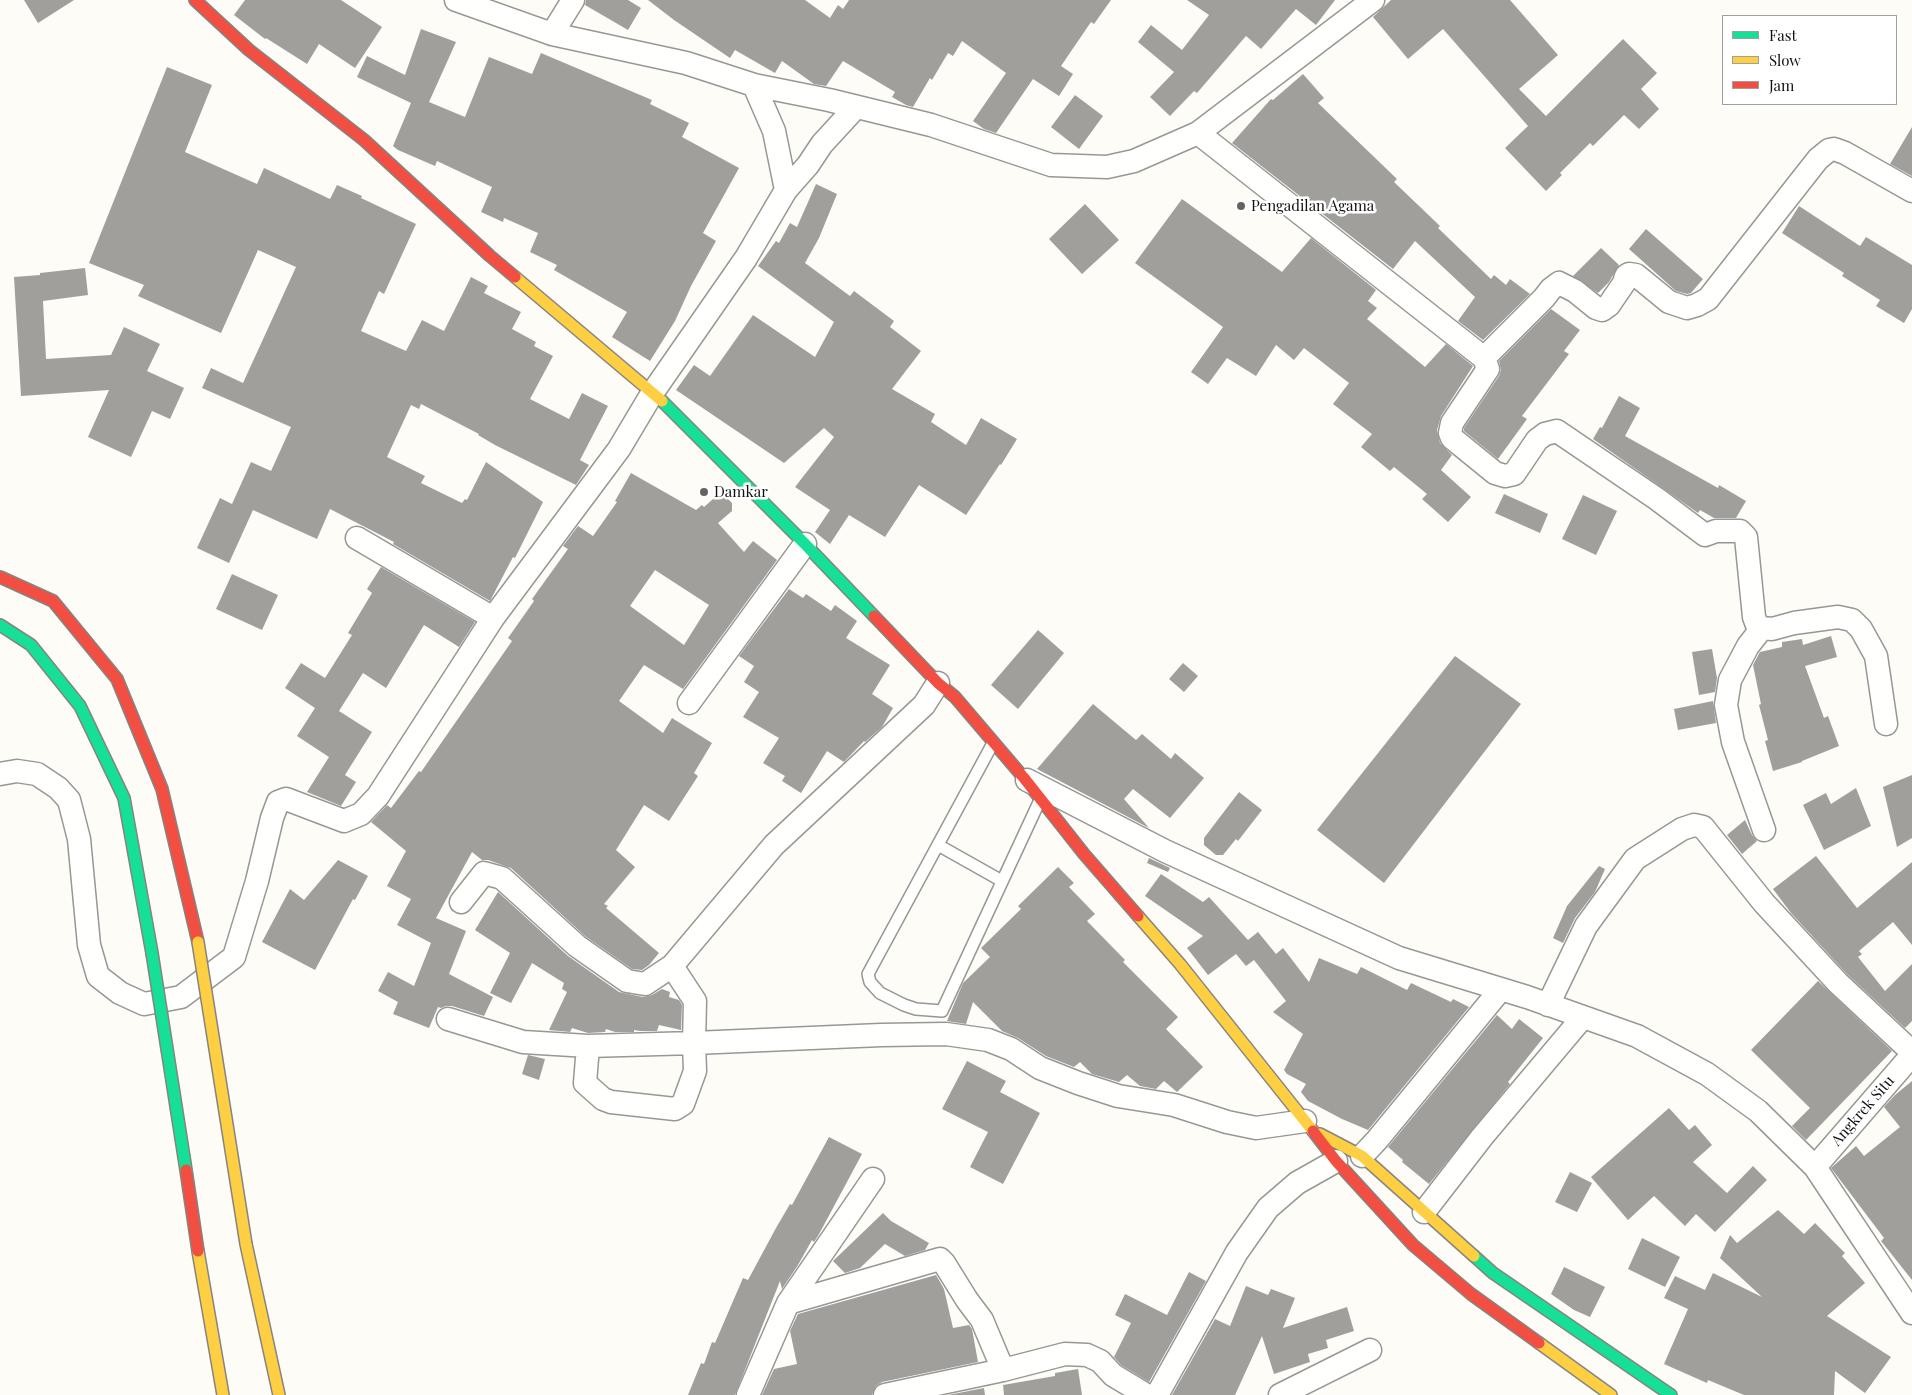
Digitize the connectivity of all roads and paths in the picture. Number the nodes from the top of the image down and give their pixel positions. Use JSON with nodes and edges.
{"nodes":[{"id":1,"x":194,"y":0,"type":"edge"},
{"id":2,"x":456,"y":0,"type":"edge"},
{"id":3,"x":573,"y":0,"type":"edge"},
{"id":4,"x":1373,"y":0,"type":"edge"},
{"id":5,"x":552,"y":34,"type":"junction"},
{"id":6,"x":754,"y":85,"type":"junction"},
{"id":7,"x":856,"y":107,"type":"junction"},
{"id":8,"x":1198,"y":133,"type":"junction"},
{"id":9,"x":786,"y":190,"type":"junction"},
{"id":10,"x":1912,"y":191,"type":"edge"},
{"id":11,"x":1484,"y":358,"type":"junction"},
{"id":12,"x":653,"y":392,"type":"junction"},
{"id":13,"x":357,"y":538,"type":"dead end"},
{"id":14,"x":805,"y":544,"type":"junction"},
{"id":15,"x":20,"y":572,"type":"dead end"},
{"id":16,"x":0,"y":577,"type":"edge"},
{"id":17,"x":53,"y":601,"type":"junction"},
{"id":18,"x":493,"y":618,"type":"junction"},
{"id":19,"x":0,"y":625,"type":"edge"},
{"id":20,"x":1762,"y":628,"type":"junction"},
{"id":21,"x":938,"y":683,"type":"junction"},
{"id":22,"x":689,"y":703,"type":"dead end"},
{"id":23,"x":1886,"y":724,"type":"dead end"},
{"id":24,"x":993,"y":743,"type":"junction"},
{"id":25,"x":0,"y":774,"type":"edge"},
{"id":26,"x":1024,"y":778,"type":"junction"},
{"id":27,"x":1041,"y":799,"type":"junction"},
{"id":28,"x":1764,"y":830,"type":"dead end"},
{"id":29,"x":938,"y":845,"type":"junction"},
{"id":30,"x":1002,"y":881,"type":"junction"},
{"id":31,"x":461,"y":902,"type":"dead end"},
{"id":32,"x":672,"y":966,"type":"junction"},
{"id":33,"x":1500,"y":989,"type":"junction"},
{"id":34,"x":1548,"y":1005,"type":"junction"},
{"id":35,"x":1583,"y":1017,"type":"junction"},
{"id":36,"x":448,"y":1019,"type":"dead end"},
{"id":37,"x":694,"y":1043,"type":"junction"},
{"id":38,"x":588,"y":1046,"type":"junction"},
{"id":39,"x":1912,"y":1053,"type":"edge"},
{"id":40,"x":1308,"y":1125,"type":"junction"},
{"id":41,"x":1368,"y":1150,"type":"junction"},
{"id":42,"x":1336,"y":1161,"type":"junction"},
{"id":43,"x":1814,"y":1167,"type":"junction"},
{"id":44,"x":873,"y":1179,"type":"dead end"},
{"id":45,"x":1424,"y":1212,"type":"junction"},
{"id":46,"x":788,"y":1303,"type":"junction"},
{"id":47,"x":1912,"y":1314,"type":"edge"},
{"id":48,"x":1370,"y":1350,"type":"dead end"},
{"id":49,"x":1003,"y":1370,"type":"junction"},
{"id":50,"x":1581,"y":1374,"type":"junction"},
{"id":51,"x":1585,"y":1388,"type":"dead end"},
{"id":52,"x":223,"y":1395,"type":"edge"},
{"id":53,"x":279,"y":1395,"type":"edge"},
{"id":54,"x":748,"y":1395,"type":"edge"},
{"id":55,"x":885,"y":1395,"type":"edge"},
{"id":56,"x":1146,"y":1395,"type":"edge"},
{"id":57,"x":1157,"y":1395,"type":"edge"},
{"id":58,"x":1280,"y":1395,"type":"edge"},
{"id":59,"x":1611,"y":1395,"type":"edge"},
{"id":60,"x":1671,"y":1395,"type":"edge"}],
"edges":[{"from":1,"to":12,"type":"highway"},
{"from":2,"to":5,"type":"street"},
{"from":3,"to":5,"type":"street"},
{"from":4,"to":8,"type":"street"},
{"from":5,"to":6,"type":"street"},
{"from":6,"to":7,"type":"street"},
{"from":6,"to":9,"type":"street"},
{"from":7,"to":8,"type":"street"},
{"from":7,"to":9,"type":"street"},
{"from":8,"to":11,"type":"street"},
{"from":9,"to":12,"type":"street"},
{"from":10,"to":11,"type":"street"},
{"from":11,"to":20,"type":"street"},
{"from":12,"to":14,"type":"highway"},
{"from":12,"to":18,"type":"street"},
{"from":13,"to":18,"type":"street"},
{"from":14,"to":21,"type":"highway"},
{"from":14,"to":22,"type":"street"},
{"from":15,"to":17,"type":"highway"},
{"from":16,"to":17,"type":"highway"},
{"from":17,"to":53,"type":"highway","bridge":true},
{"from":18,"to":25,"type":"street"},
{"from":19,"to":52,"type":"highway","bridge":true},
{"from":20,"to":23,"type":"street"},
{"from":20,"to":28,"type":"street"},
{"from":21,"to":24,"type":"highway"},
{"from":21,"to":32,"type":"street"},
{"from":24,"to":26,"type":"highway"},
{"from":24,"to":29,"type":"lane"},
{"from":26,"to":27,"type":"highway"},
{"from":26,"to":33,"type":"street"},
{"from":27,"to":30,"type":"lane"},
{"from":27,"to":40,"type":"highway"},
{"from":29,"to":30,"type":"lane"},
{"from":29,"to":30,"type":"lane"},
{"from":31,"to":32,"type":"street"},
{"from":32,"to":37,"type":"street"},
{"from":33,"to":34,"type":"street"},
{"from":33,"to":41,"type":"street"},
{"from":34,"to":35,"type":"street"},
{"from":34,"to":39,"type":"street"},
{"from":35,"to":43,"type":"street"},
{"from":35,"to":45,"type":"street"},
{"from":36,"to":38,"type":"street"},
{"from":37,"to":38,"type":"street"},
{"from":37,"to":38,"type":"street"},
{"from":37,"to":40,"type":"street"},
{"from":39,"to":43,"type":"street","name":"Angkrek Situ"},
{"from":40,"to":41,"type":"highway"},
{"from":40,"to":42,"type":"highway"},
{"from":41,"to":45,"type":"highway"},
{"from":42,"to":50,"type":"highway"},
{"from":42,"to":57,"type":"street"},
{"from":43,"to":47,"type":"street"},
{"from":44,"to":46,"type":"street"},
{"from":45,"to":60,"type":"highway"},
{"from":46,"to":49,"type":"street"},
{"from":46,"to":54,"type":"street"},
{"from":48,"to":58,"type":"street"},
{"from":49,"to":55,"type":"street"},
{"from":49,"to":56,"type":"street"},
{"from":50,"to":51,"type":"highway"},
{"from":50,"to":59,"type":"highway"}]}
